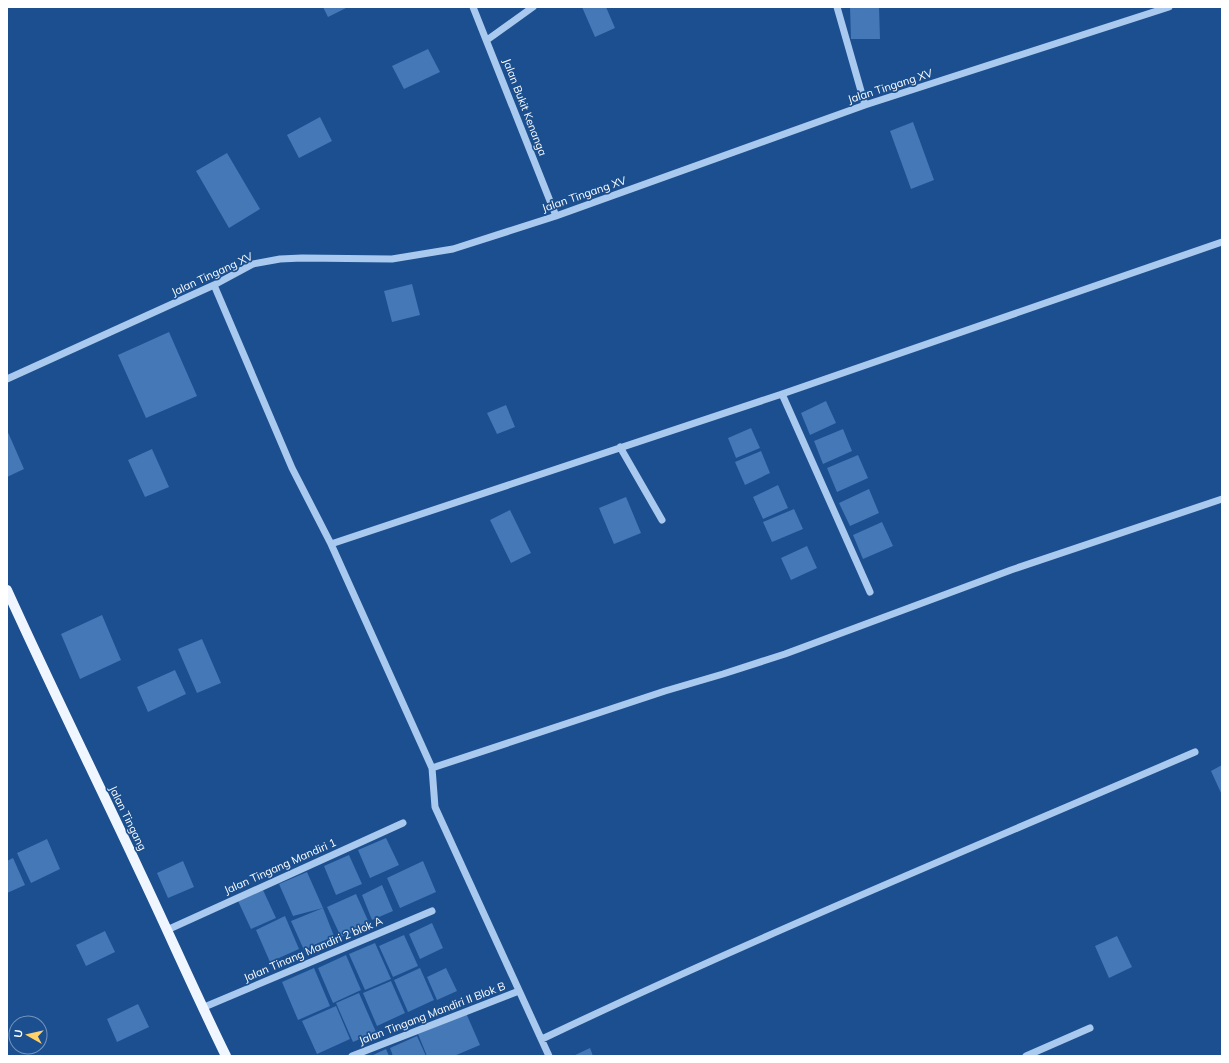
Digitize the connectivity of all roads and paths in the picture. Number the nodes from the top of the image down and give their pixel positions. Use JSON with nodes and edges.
{"nodes":[{"id":1,"x":473,"y":7,"type":"edge"},
{"id":2,"x":533,"y":7,"type":"edge"},
{"id":3,"x":837,"y":7,"type":"edge"},
{"id":4,"x":1169,"y":7,"type":"edge"},
{"id":5,"x":487,"y":40,"type":"junction"},
{"id":6,"x":865,"y":106,"type":"junction"},
{"id":7,"x":556,"y":216,"type":"junction"},
{"id":8,"x":1222,"y":242,"type":"edge"},
{"id":9,"x":214,"y":286,"type":"junction"},
{"id":10,"x":7,"y":379,"type":"edge"},
{"id":11,"x":782,"y":394,"type":"junction"},
{"id":12,"x":620,"y":447,"type":"junction"},
{"id":13,"x":1222,"y":499,"type":"edge"},
{"id":14,"x":662,"y":520,"type":"dead end"},
{"id":15,"x":331,"y":544,"type":"junction"},
{"id":16,"x":7,"y":590,"type":"edge"},
{"id":17,"x":870,"y":592,"type":"dead end"},
{"id":18,"x":1195,"y":752,"type":"dead end"},
{"id":19,"x":432,"y":768,"type":"junction"},
{"id":20,"x":403,"y":823,"type":"dead end"},
{"id":21,"x":432,"y":911,"type":"dead end"},
{"id":22,"x":167,"y":930,"type":"junction"},
{"id":23,"x":519,"y":991,"type":"junction"},
{"id":24,"x":202,"y":1008,"type":"junction"},
{"id":25,"x":1090,"y":1028,"type":"dead end"},
{"id":26,"x":542,"y":1039,"type":"junction"},
{"id":27,"x":226,"y":1056,"type":"edge"},
{"id":28,"x":352,"y":1056,"type":"edge"},
{"id":29,"x":549,"y":1056,"type":"edge"},
{"id":30,"x":1026,"y":1056,"type":"edge"}],
"edges":[{"from":1,"to":5,"type":"street","name":"Jalan Bukit Kenanga"},
{"from":2,"to":5,"type":"street"},
{"from":3,"to":6,"type":"street"},
{"from":4,"to":6,"type":"street","name":"Jalan Tingang XV"},
{"from":5,"to":7,"type":"street","name":"Jalan Bukit Kenanga"},
{"from":6,"to":7,"type":"street","name":"Jalan Tingang XV"},
{"from":7,"to":9,"type":"street","name":"Jalan Tingang XV"},
{"from":8,"to":11,"type":"street"},
{"from":9,"to":10,"type":"street","name":"Jalan Tingang XV"},
{"from":9,"to":15,"type":"street"},
{"from":11,"to":12,"type":"street"},
{"from":11,"to":17,"type":"street"},
{"from":12,"to":14,"type":"street"},
{"from":12,"to":15,"type":"street"},
{"from":13,"to":19,"type":"street"},
{"from":15,"to":19,"type":"street"},
{"from":16,"to":22,"type":"main road","name":"Jalan Tingang"},
{"from":18,"to":26,"type":"street"},
{"from":19,"to":23,"type":"street"},
{"from":20,"to":22,"type":"street","name":"Jalan Tingang Mandiri 1"},
{"from":21,"to":24,"type":"street","name":"Jalan Tinang Mandiri 2 blok A"},
{"from":22,"to":24,"type":"main road","name":"Jalan Tingang"},
{"from":23,"to":26,"type":"street"},
{"from":23,"to":28,"type":"street","name":"Jalan Tingang Mandiri II Blok B"},
{"from":24,"to":27,"type":"main road","name":"Jalan Tingang"},
{"from":25,"to":30,"type":"street"},
{"from":26,"to":29,"type":"street"}]}
